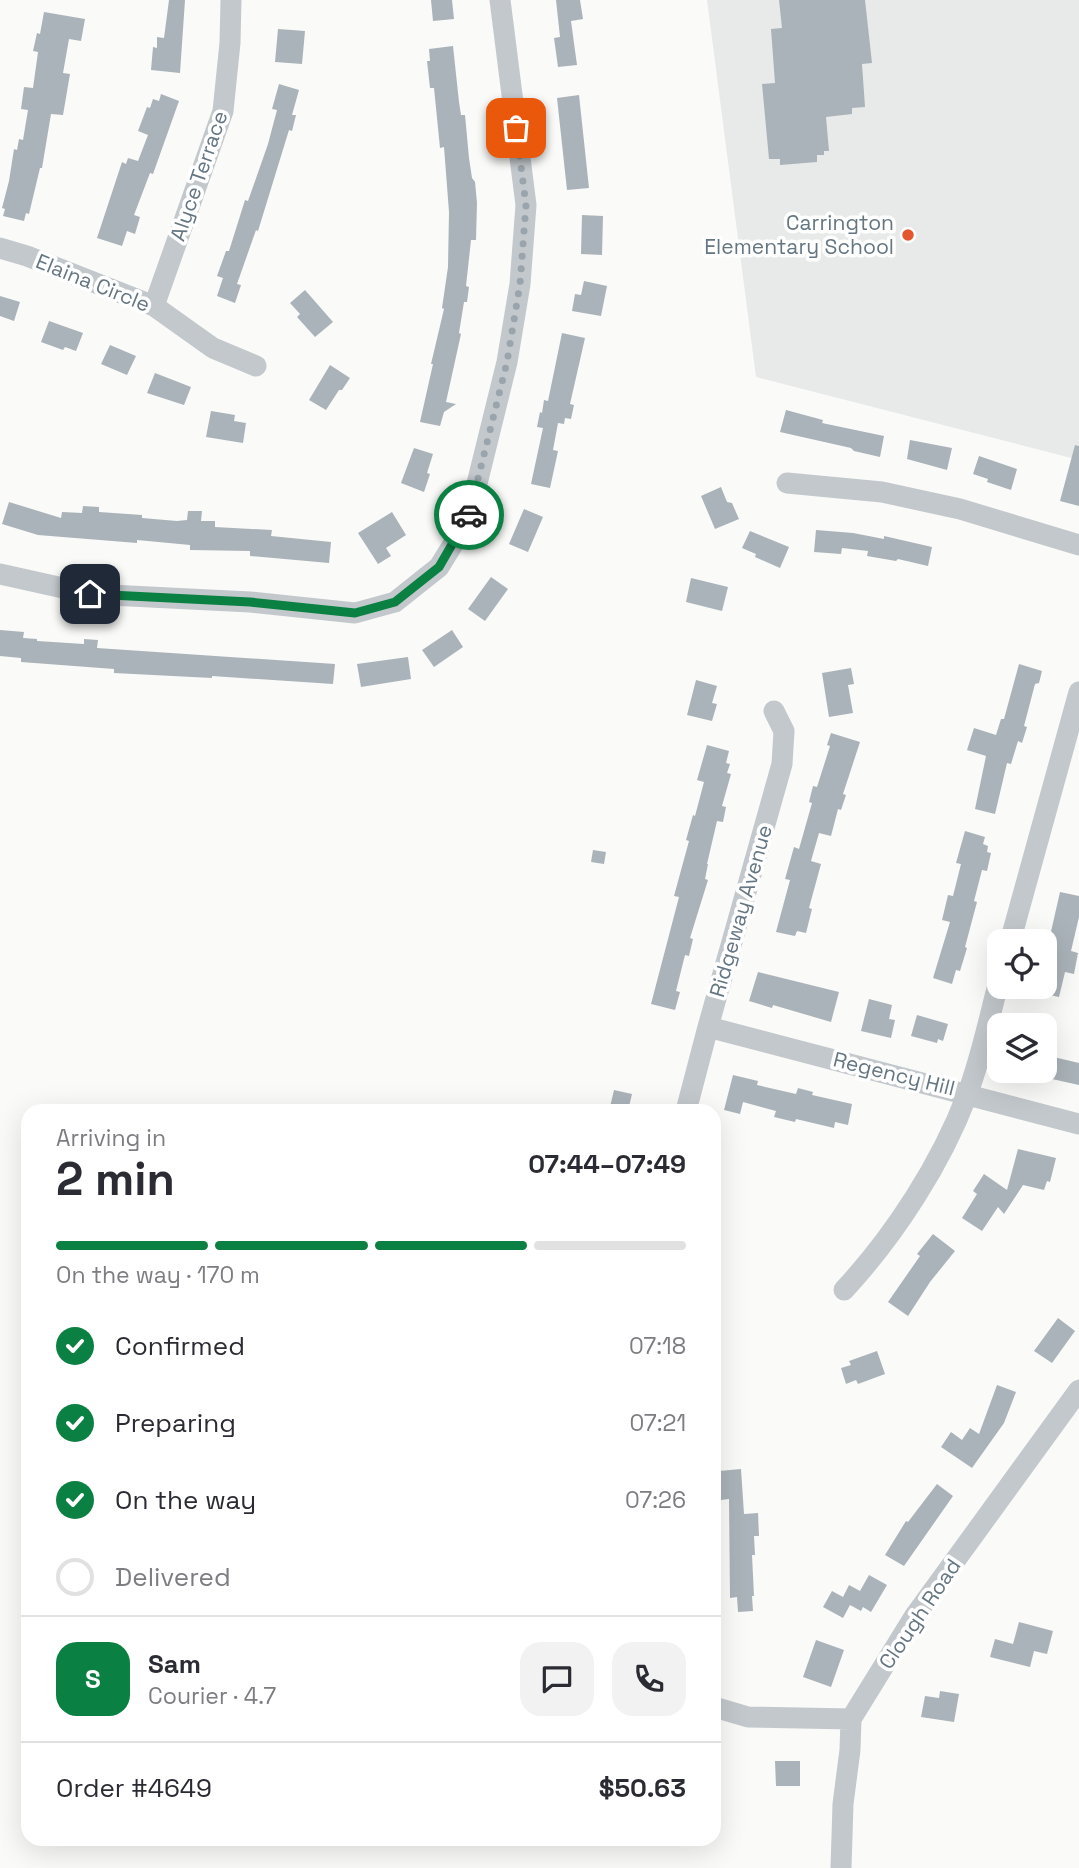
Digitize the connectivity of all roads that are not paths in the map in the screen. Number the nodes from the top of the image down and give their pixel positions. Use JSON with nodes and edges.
{"nodes":[{"id":1,"x":232,"y":0,"type":"edge"},
{"id":2,"x":500,"y":0,"type":"edge"},
{"id":3,"x":0,"y":248,"type":"edge"},
{"id":4,"x":154,"y":306,"type":"junction"},
{"id":5,"x":256,"y":366,"type":"dead end"},
{"id":6,"x":787,"y":483,"type":"dead end"},
{"id":7,"x":1079,"y":545,"type":"edge"},
{"id":8,"x":0,"y":573,"type":"edge"},
{"id":9,"x":1079,"y":692,"type":"edge"},
{"id":10,"x":774,"y":711,"type":"dead end"},
{"id":11,"x":1014,"y":929,"type":"edge"},
{"id":12,"x":994,"y":999,"type":"edge"},
{"id":13,"x":708,"y":1027,"type":"junction"},
{"id":14,"x":968,"y":1094,"type":"junction"},
{"id":15,"x":688,"y":1104,"type":"edge"},
{"id":16,"x":1079,"y":1124,"type":"edge"},
{"id":17,"x":844,"y":1290,"type":"dead end"},
{"id":18,"x":1079,"y":1390,"type":"edge"},
{"id":19,"x":721,"y":1709,"type":"edge"},
{"id":20,"x":851,"y":1719,"type":"junction"},
{"id":21,"x":841,"y":1868,"type":"edge"}],
"edges":[{"from":1,"to":4,"type":"street","name":"Alyce Terrace"},
{"from":2,"to":8,"type":"street"},
{"from":3,"to":4,"type":"street","name":"Elaina Circle"},
{"from":4,"to":5,"type":"street","name":"Elaina Circle"},
{"from":6,"to":7,"type":"street"},
{"from":9,"to":11,"type":"street"},
{"from":10,"to":13,"type":"street","name":"Ridgeway Avenue"},
{"from":12,"to":14,"type":"street"},
{"from":13,"to":14,"type":"street","name":"Regency Hill"},
{"from":13,"to":15,"type":"street","name":"Ridgeway Avenue"},
{"from":14,"to":16,"type":"street","name":"Regency Hill"},
{"from":14,"to":17,"type":"street"},
{"from":18,"to":20,"type":"street","name":"Clough Road"},
{"from":19,"to":20,"type":"street"},
{"from":20,"to":21,"type":"street","name":"Clough Road"}]}
